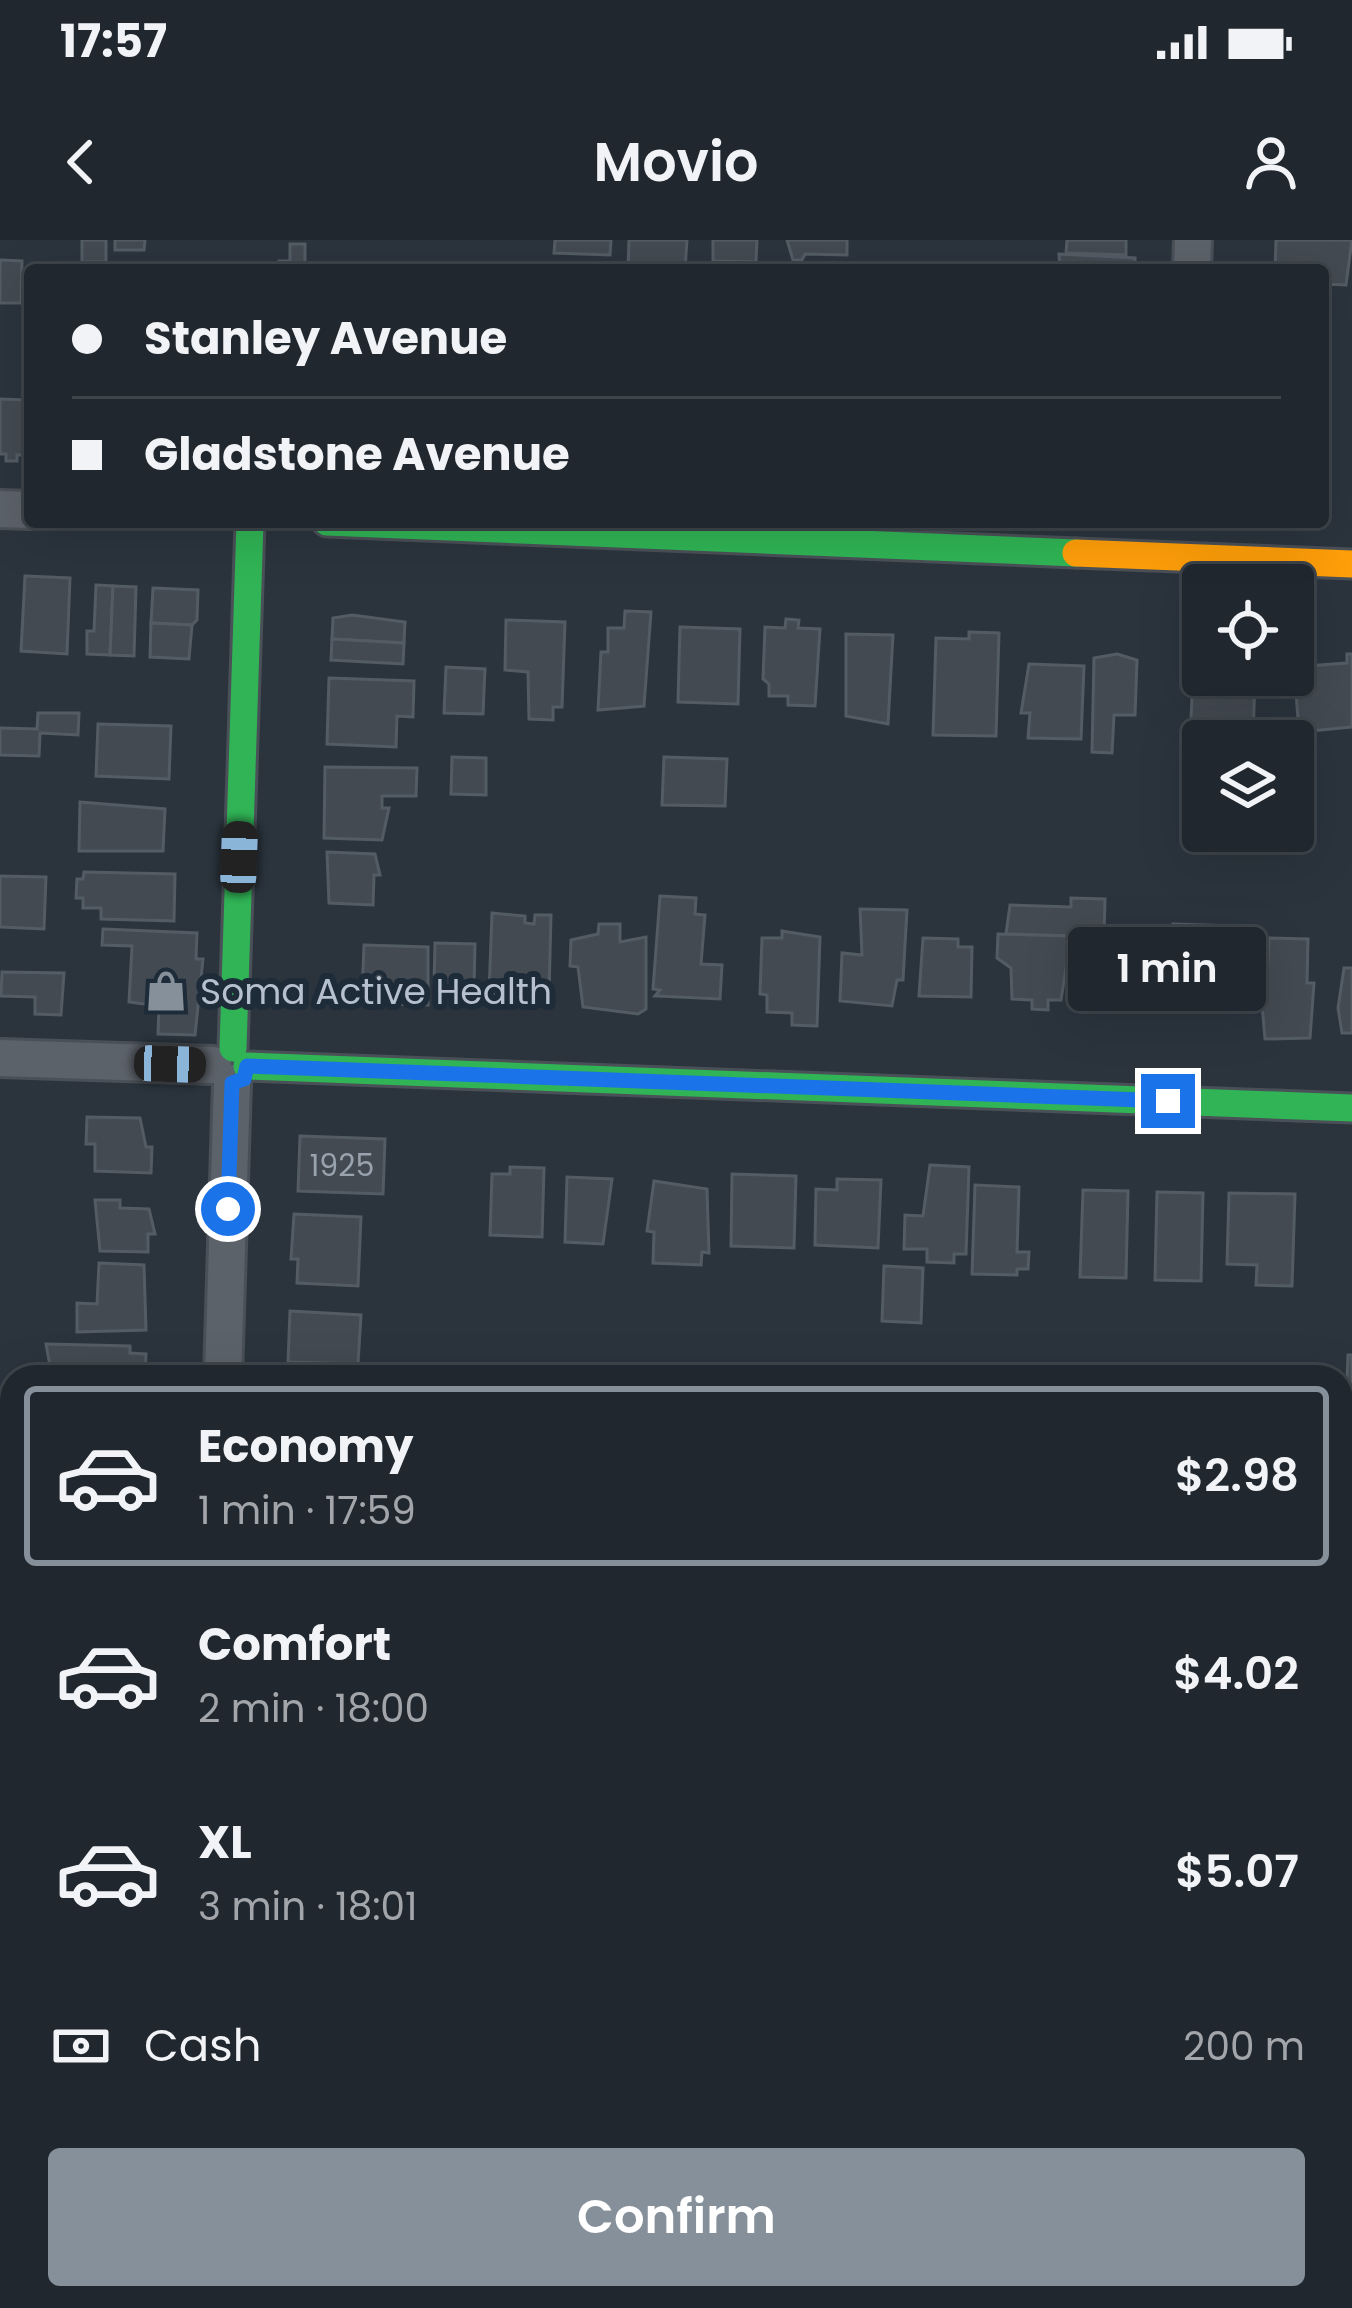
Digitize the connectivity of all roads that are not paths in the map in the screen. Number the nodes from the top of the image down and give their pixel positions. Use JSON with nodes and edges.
{"nodes":[{"id":1,"x":250,"y":528,"type":"edge"},
{"id":2,"x":629,"y":528,"type":"edge"},
{"id":3,"x":1183,"y":539,"type":"edge"},
{"id":4,"x":1352,"y":564,"type":"edge"},
{"id":5,"x":0,"y":1058,"type":"edge"},
{"id":6,"x":231,"y":1065,"type":"junction"},
{"id":7,"x":1352,"y":1108,"type":"edge"},
{"id":8,"x":223,"y":1365,"type":"edge"}],
"edges":[{"from":1,"to":6,"type":"street"},
{"from":2,"to":3,"type":"street"},
{"from":3,"to":4,"type":"street"},
{"from":5,"to":6,"type":"street"},
{"from":6,"to":7,"type":"street"},
{"from":6,"to":8,"type":"street"}]}
